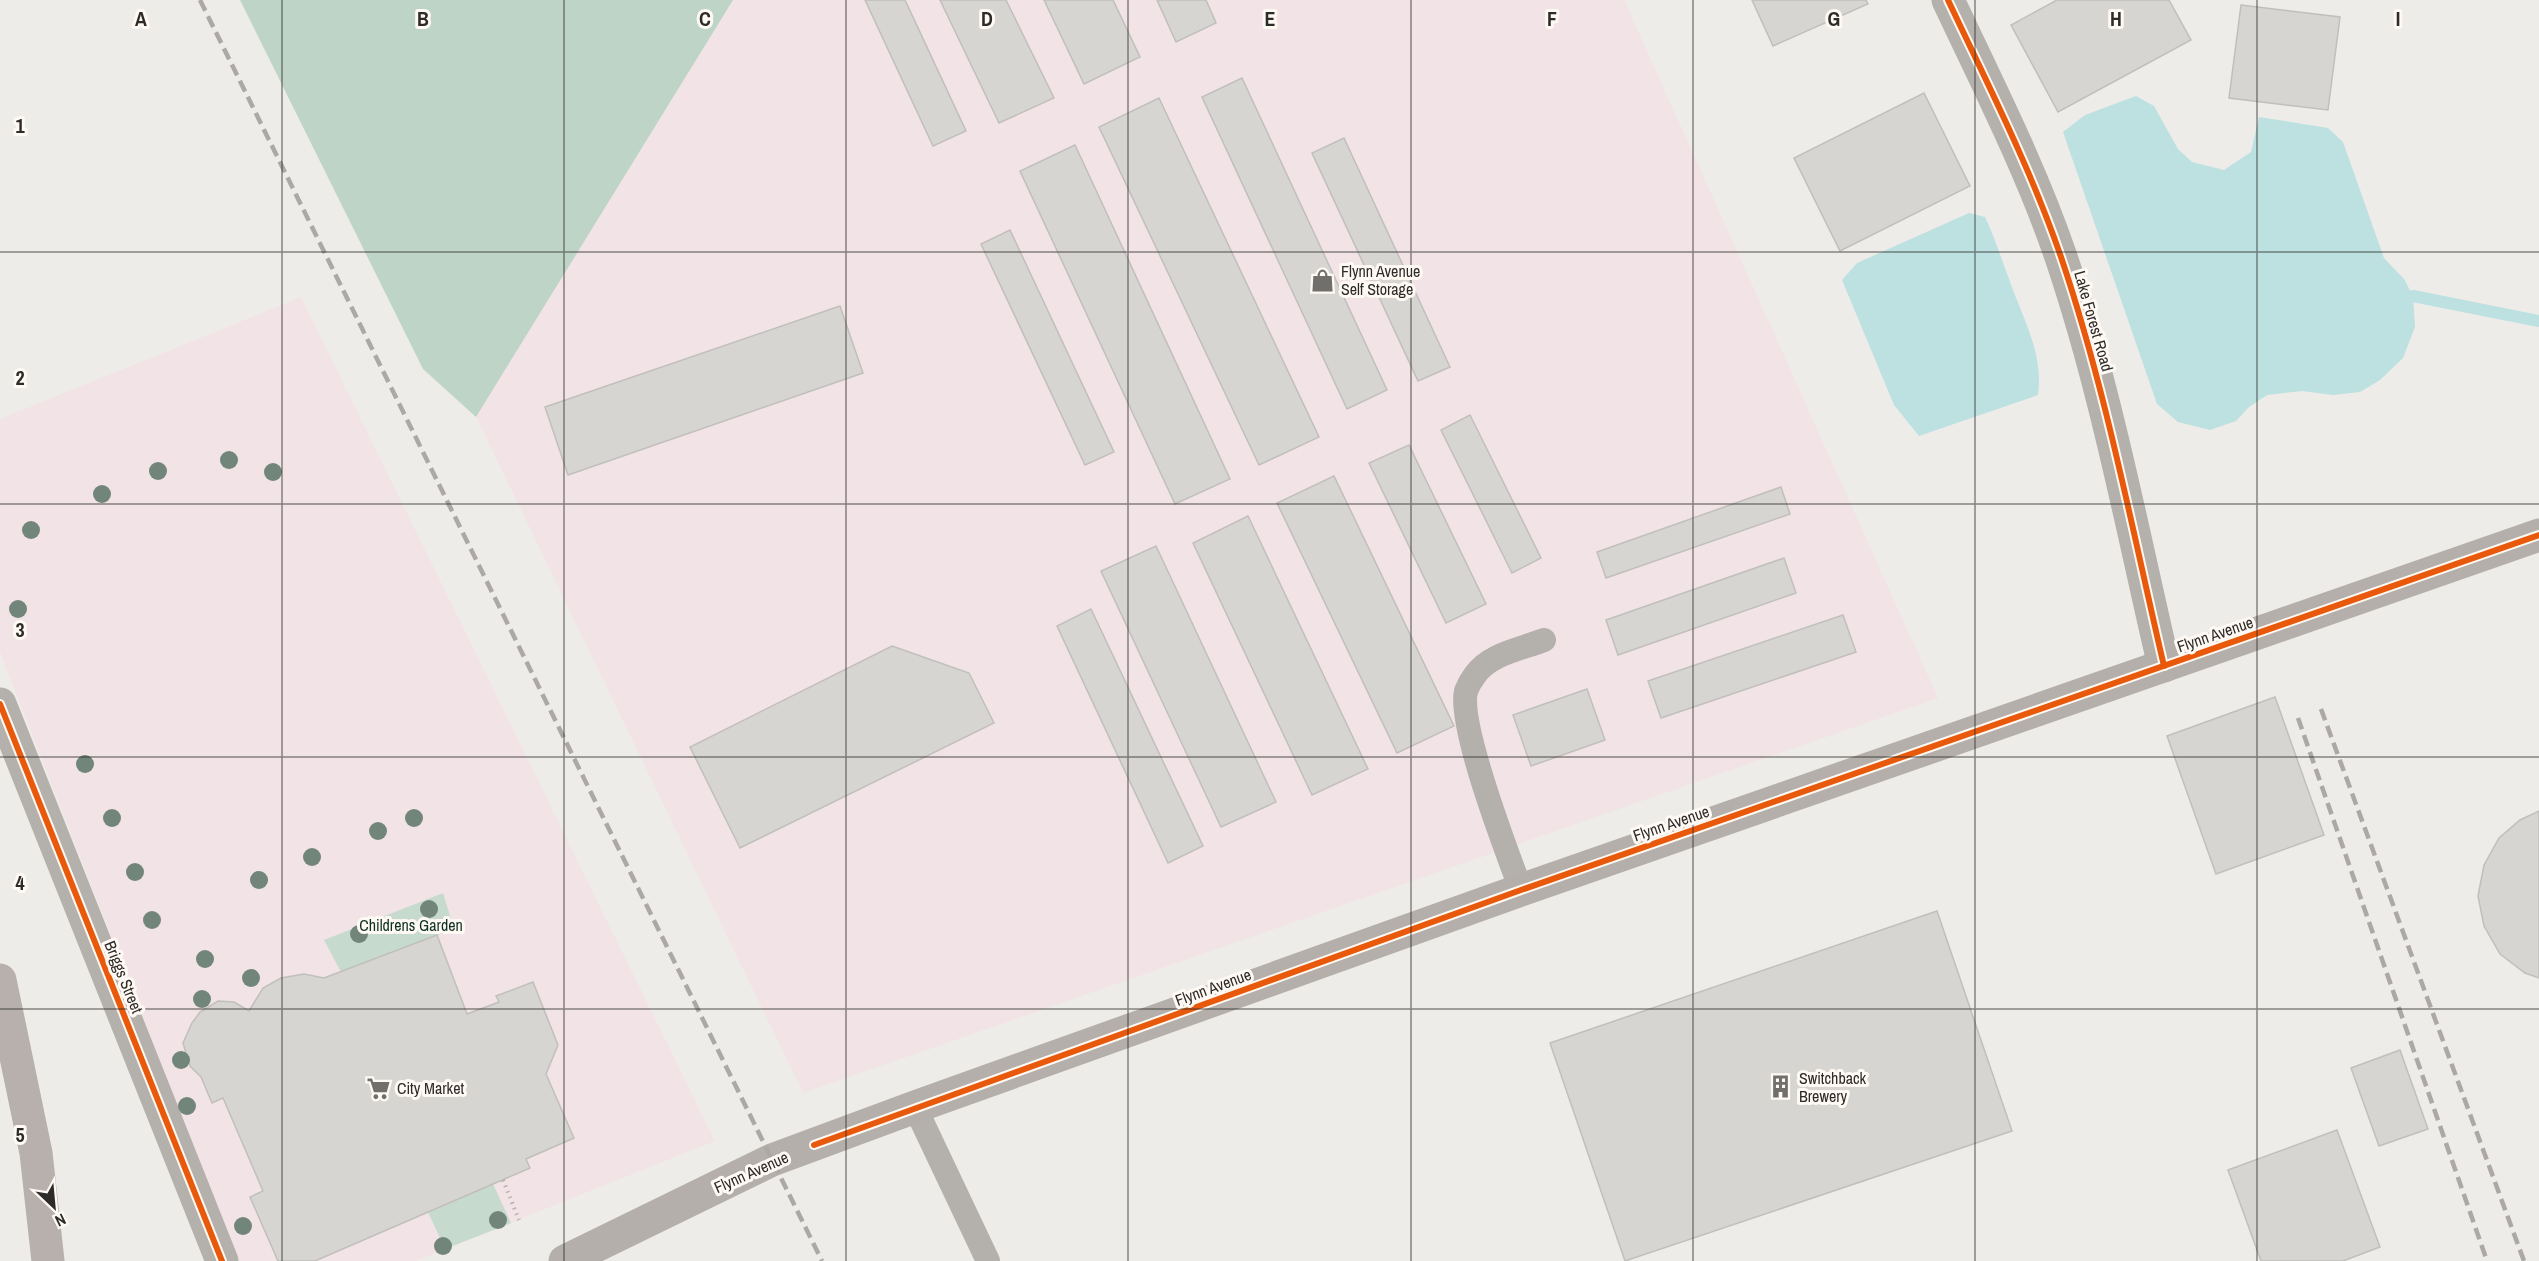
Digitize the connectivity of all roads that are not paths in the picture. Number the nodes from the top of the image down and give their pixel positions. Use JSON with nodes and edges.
{"nodes":[{"id":1,"x":1948,"y":0,"type":"edge"},
{"id":2,"x":2539,"y":535,"type":"edge"},
{"id":3,"x":1544,"y":640,"type":"dead end"},
{"id":4,"x":2164,"y":666,"type":"junction"},
{"id":5,"x":0,"y":704,"type":"edge"},
{"id":6,"x":1521,"y":890,"type":"junction"},
{"id":7,"x":0,"y":981,"type":"edge"},
{"id":8,"x":915,"y":1107,"type":"junction"},
{"id":9,"x":48,"y":1261,"type":"edge"},
{"id":10,"x":222,"y":1261,"type":"edge"},
{"id":11,"x":565,"y":1261,"type":"edge"},
{"id":12,"x":988,"y":1261,"type":"edge"}],
"edges":[{"from":1,"to":4,"type":"street","name":"Lake Forest Road"},
{"from":2,"to":4,"type":"street","name":"Flynn Avenue"},
{"from":3,"to":6,"type":"lane"},
{"from":4,"to":6,"type":"street","name":"Flynn Avenue"},
{"from":5,"to":10,"type":"street","name":"Briggs Street"},
{"from":6,"to":8,"type":"street","name":"Flynn Avenue"},
{"from":7,"to":9,"type":"main road"},
{"from":8,"to":11,"type":"street","name":"Flynn Avenue"},
{"from":8,"to":12,"type":"lane"}]}
